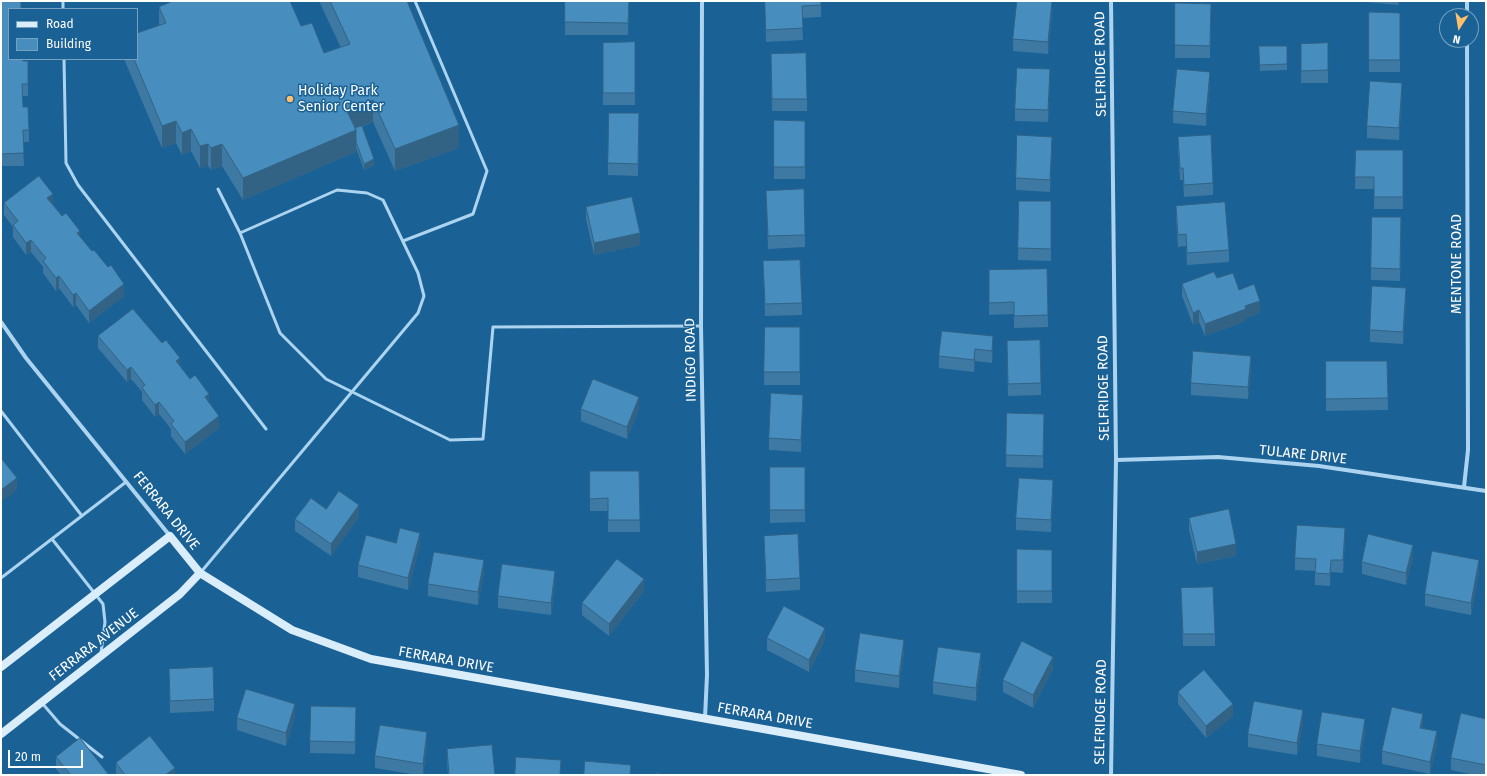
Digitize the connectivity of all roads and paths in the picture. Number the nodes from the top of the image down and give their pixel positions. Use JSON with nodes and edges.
{"nodes":[{"id":1,"x":415,"y":1,"type":"edge"},
{"id":2,"x":702,"y":1,"type":"edge"},
{"id":3,"x":1111,"y":1,"type":"edge"},
{"id":4,"x":1467,"y":48,"type":"edge"},
{"id":5,"x":64,"y":60,"type":"edge"},
{"id":6,"x":218,"y":190,"type":"dead end"},
{"id":7,"x":240,"y":233,"type":"junction"},
{"id":8,"x":403,"y":242,"type":"junction"},
{"id":9,"x":1,"y":322,"type":"edge"},
{"id":10,"x":702,"y":326,"type":"junction"},
{"id":11,"x":352,"y":392,"type":"junction"},
{"id":12,"x":1,"y":411,"type":"edge"},
{"id":13,"x":266,"y":429,"type":"dead end"},
{"id":14,"x":1116,"y":460,"type":"junction"},
{"id":15,"x":126,"y":482,"type":"junction"},
{"id":16,"x":1464,"y":488,"type":"junction"},
{"id":17,"x":1486,"y":491,"type":"edge"},
{"id":18,"x":82,"y":516,"type":"junction"},
{"id":19,"x":170,"y":536,"type":"junction"},
{"id":20,"x":52,"y":539,"type":"junction"},
{"id":21,"x":200,"y":573,"type":"junction"},
{"id":22,"x":1,"y":578,"type":"edge"},
{"id":23,"x":96,"y":593,"type":"junction"},
{"id":24,"x":101,"y":657,"type":"junction"},
{"id":25,"x":1,"y":667,"type":"edge"},
{"id":26,"x":42,"y":703,"type":"junction"},
{"id":27,"x":705,"y":719,"type":"junction"},
{"id":28,"x":1,"y":734,"type":"edge"},
{"id":29,"x":102,"y":757,"type":"dead end"},
{"id":30,"x":1021,"y":775,"type":"edge"},
{"id":31,"x":1111,"y":775,"type":"edge"}],
"edges":[{"from":1,"to":8,"type":"lane"},
{"from":2,"to":10,"type":"street","name":"INDIGO ROAD"},
{"from":3,"to":14,"type":"street","name":"SELFRIDGE ROAD"},
{"from":4,"to":16,"type":"street","name":"MENTONE ROAD"},
{"from":5,"to":13,"type":"lane"},
{"from":6,"to":7,"type":"lane"},
{"from":7,"to":8,"type":"lane"},
{"from":7,"to":11,"type":"lane"},
{"from":8,"to":11,"type":"lane"},
{"from":9,"to":15,"type":"street","name":"FERRARA DRIVE"},
{"from":10,"to":11,"type":"lane"},
{"from":10,"to":27,"type":"street","name":"INDIGO ROAD"},
{"from":11,"to":21,"type":"lane"},
{"from":12,"to":18,"type":"lane"},
{"from":14,"to":16,"type":"street","name":"TULARE DRIVE"},
{"from":14,"to":31,"type":"street","name":"SELFRIDGE ROAD"},
{"from":15,"to":18,"type":"lane"},
{"from":15,"to":19,"type":"street","name":"FERRARA DRIVE"},
{"from":16,"to":17,"type":"street","name":"TULARE DRIVE"},
{"from":18,"to":20,"type":"lane"},
{"from":19,"to":21,"type":"street","name":"FERRARA DRIVE"},
{"from":19,"to":23,"type":"street"},
{"from":20,"to":22,"type":"lane"},
{"from":20,"to":23,"type":"lane"},
{"from":21,"to":24,"type":"street","name":"FERRARA AVENUE"},
{"from":21,"to":27,"type":"street","name":"FERRARA DRIVE"},
{"from":23,"to":24,"type":"lane"},
{"from":23,"to":25,"type":"street"},
{"from":24,"to":26,"type":"street","name":"FERRARA AVENUE"},
{"from":26,"to":28,"type":"street","name":"FERRARA AVENUE"},
{"from":26,"to":29,"type":"lane"},
{"from":27,"to":30,"type":"street","name":"FERRARA DRIVE"}]}
